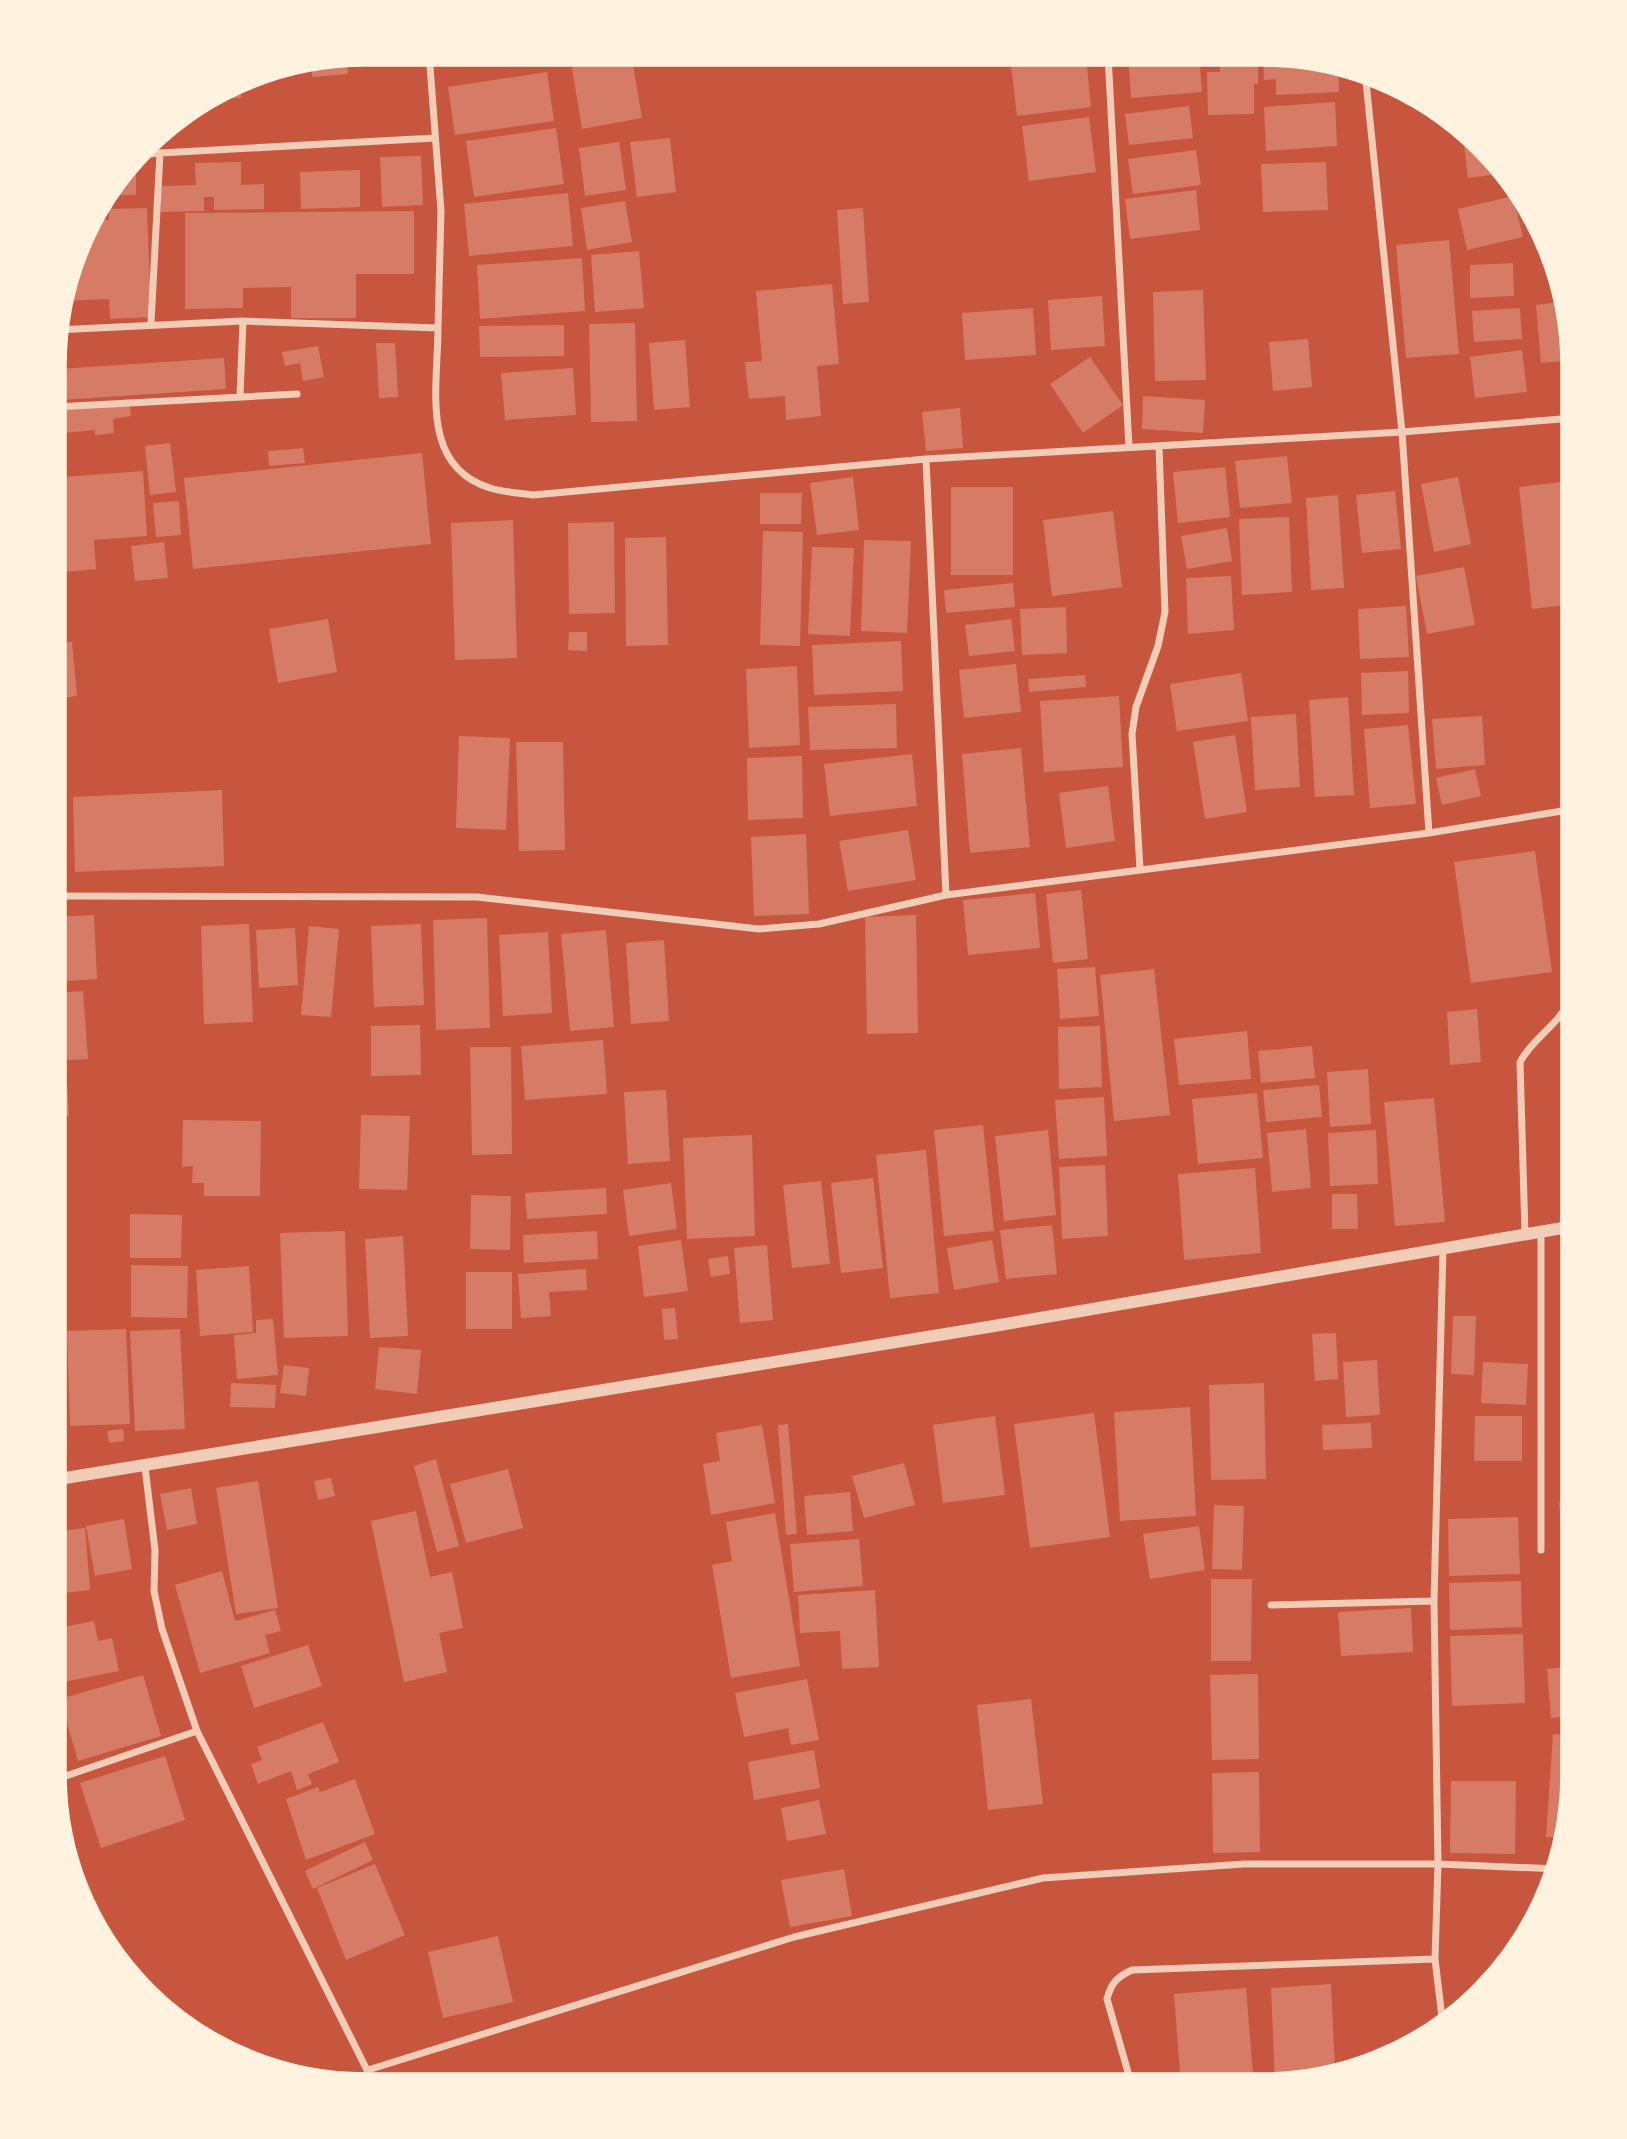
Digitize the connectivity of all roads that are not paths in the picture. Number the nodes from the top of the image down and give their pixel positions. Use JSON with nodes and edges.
{"nodes":[{"id":1,"x":430,"y":65,"type":"edge"},
{"id":2,"x":1109,"y":65,"type":"edge"},
{"id":3,"x":1366,"y":84,"type":"edge"},
{"id":4,"x":435,"y":138,"type":"junction"},
{"id":5,"x":160,"y":153,"type":"junction"},
{"id":6,"x":150,"y":154,"type":"edge"},
{"id":7,"x":243,"y":321,"type":"junction"},
{"id":8,"x":150,"y":323,"type":"junction"},
{"id":9,"x":438,"y":328,"type":"junction"},
{"id":10,"x":67,"y":329,"type":"edge"},
{"id":11,"x":297,"y":394,"type":"dead end"},
{"id":12,"x":240,"y":396,"type":"junction"},
{"id":13,"x":65,"y":406,"type":"edge"},
{"id":14,"x":1562,"y":419,"type":"edge"},
{"id":15,"x":1402,"y":432,"type":"junction"},
{"id":16,"x":1129,"y":447,"type":"junction"},
{"id":17,"x":1159,"y":447,"type":"junction"},
{"id":18,"x":926,"y":459,"type":"junction"},
{"id":19,"x":1562,"y":811,"type":"edge"},
{"id":20,"x":1429,"y":833,"type":"junction"},
{"id":21,"x":1140,"y":869,"type":"junction"},
{"id":22,"x":946,"y":895,"type":"junction"},
{"id":23,"x":65,"y":896,"type":"edge"},
{"id":24,"x":1562,"y":1009,"type":"edge"},
{"id":25,"x":1562,"y":1228,"type":"edge"},
{"id":26,"x":1541,"y":1231,"type":"junction"},
{"id":27,"x":1525,"y":1234,"type":"junction"},
{"id":28,"x":1443,"y":1247,"type":"junction"},
{"id":29,"x":145,"y":1467,"type":"junction"},
{"id":30,"x":65,"y":1478,"type":"edge"},
{"id":31,"x":1541,"y":1550,"type":"dead end"},
{"id":32,"x":1434,"y":1601,"type":"junction"},
{"id":33,"x":1271,"y":1605,"type":"dead end"},
{"id":34,"x":197,"y":1731,"type":"junction"},
{"id":35,"x":65,"y":1776,"type":"edge"},
{"id":36,"x":1438,"y":1864,"type":"junction"},
{"id":37,"x":1547,"y":1868,"type":"edge"},
{"id":38,"x":1435,"y":1959,"type":"junction"},
{"id":39,"x":1442,"y":2015,"type":"edge"},
{"id":40,"x":368,"y":2070,"type":"junction"},
{"id":41,"x":370,"y":2074,"type":"edge"},
{"id":42,"x":1129,"y":2074,"type":"edge"}],
"edges":[{"from":1,"to":4,"type":"street"},
{"from":2,"to":16,"type":"street"},
{"from":3,"to":15,"type":"street"},
{"from":4,"to":5,"type":"street"},
{"from":4,"to":9,"type":"street"},
{"from":5,"to":6,"type":"street"},
{"from":5,"to":8,"type":"street"},
{"from":7,"to":8,"type":"street"},
{"from":7,"to":9,"type":"street"},
{"from":7,"to":12,"type":"street"},
{"from":8,"to":10,"type":"street"},
{"from":9,"to":18,"type":"street"},
{"from":11,"to":12,"type":"street"},
{"from":12,"to":13,"type":"street"},
{"from":14,"to":15,"type":"street"},
{"from":15,"to":17,"type":"street"},
{"from":15,"to":20,"type":"street"},
{"from":16,"to":17,"type":"street"},
{"from":16,"to":18,"type":"street"},
{"from":17,"to":21,"type":"street"},
{"from":18,"to":22,"type":"street"},
{"from":19,"to":20,"type":"street"},
{"from":20,"to":21,"type":"street"},
{"from":21,"to":22,"type":"street"},
{"from":22,"to":23,"type":"street"},
{"from":24,"to":27,"type":"street"},
{"from":25,"to":26,"type":"street"},
{"from":26,"to":27,"type":"street"},
{"from":26,"to":31,"type":"street"},
{"from":27,"to":28,"type":"street"},
{"from":28,"to":29,"type":"street"},
{"from":28,"to":32,"type":"street"},
{"from":29,"to":30,"type":"street"},
{"from":29,"to":34,"type":"street"},
{"from":32,"to":33,"type":"street"},
{"from":32,"to":36,"type":"street"},
{"from":34,"to":35,"type":"street"},
{"from":34,"to":40,"type":"street"},
{"from":36,"to":37,"type":"street"},
{"from":36,"to":38,"type":"street"},
{"from":36,"to":40,"type":"street"},
{"from":38,"to":39,"type":"street"},
{"from":38,"to":42,"type":"street"},
{"from":40,"to":41,"type":"street"}]}
